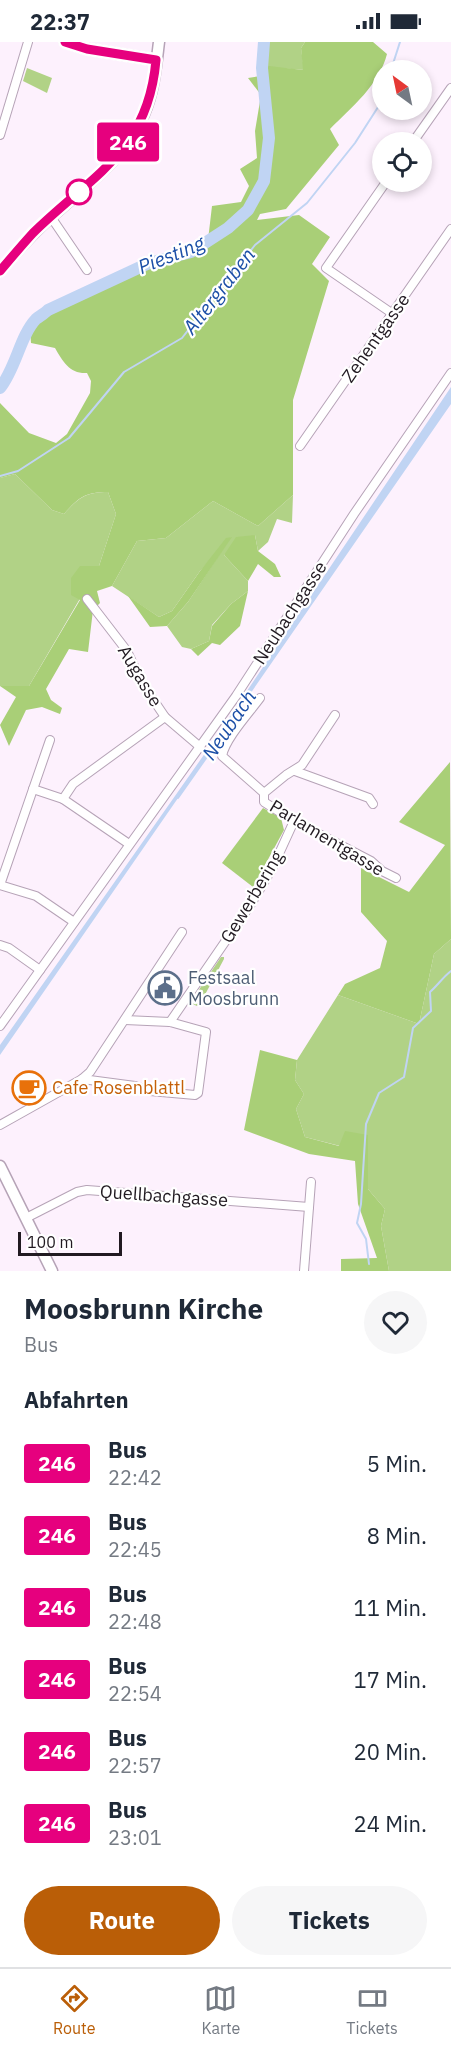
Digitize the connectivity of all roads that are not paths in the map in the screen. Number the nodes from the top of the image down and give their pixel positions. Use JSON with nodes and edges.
{"nodes":[{"id":1,"x":28,"y":42,"type":"edge"},
{"id":2,"x":65,"y":42,"type":"edge"},
{"id":3,"x":159,"y":42,"type":"edge"},
{"id":4,"x":156,"y":60,"type":"junction"},
{"id":5,"x":451,"y":88,"type":"edge"},
{"id":6,"x":3,"y":116,"type":"edge"},
{"id":7,"x":420,"y":132,"type":"edge"},
{"id":8,"x":0,"y":135,"type":"edge"},
{"id":9,"x":379,"y":192,"type":"edge"},
{"id":10,"x":51,"y":218,"type":"junction"},
{"id":11,"x":451,"y":229,"type":"edge"},
{"id":12,"x":87,"y":270,"type":"dead end"},
{"id":13,"x":0,"y":271,"type":"edge"},
{"id":14,"x":393,"y":314,"type":"junction"},
{"id":15,"x":451,"y":373,"type":"edge"},
{"id":16,"x":300,"y":446,"type":"dead end"},
{"id":17,"x":87,"y":599,"type":"dead end"},
{"id":18,"x":260,"y":698,"type":"dead end"},
{"id":19,"x":335,"y":715,"type":"dead end"},
{"id":20,"x":165,"y":717,"type":"junction"},
{"id":21,"x":50,"y":740,"type":"dead end"},
{"id":22,"x":199,"y":746,"type":"junction"},
{"id":23,"x":295,"y":771,"type":"junction"},
{"id":24,"x":33,"y":789,"type":"junction"},
{"id":25,"x":264,"y":793,"type":"junction"},
{"id":26,"x":63,"y":800,"type":"junction"},
{"id":27,"x":373,"y":804,"type":"dead end"},
{"id":28,"x":294,"y":821,"type":"junction"},
{"id":29,"x":129,"y":844,"type":"junction"},
{"id":30,"x":396,"y":878,"type":"dead end"},
{"id":31,"x":74,"y":922,"type":"junction"},
{"id":32,"x":182,"y":932,"type":"dead end"},
{"id":33,"x":0,"y":945,"type":"edge"},
{"id":34,"x":40,"y":970,"type":"junction"},
{"id":35,"x":124,"y":1020,"type":"junction"},
{"id":36,"x":170,"y":1022,"type":"junction"},
{"id":37,"x":0,"y":1026,"type":"edge"},
{"id":38,"x":82,"y":1079,"type":"junction"},
{"id":39,"x":0,"y":1125,"type":"edge"},
{"id":40,"x":0,"y":1166,"type":"edge"},
{"id":41,"x":311,"y":1182,"type":"dead end"},
{"id":42,"x":309,"y":1207,"type":"junction"},
{"id":43,"x":26,"y":1218,"type":"junction"},
{"id":44,"x":52,"y":1271,"type":"edge"},
{"id":45,"x":304,"y":1271,"type":"edge"}],
"edges":[{"from":1,"to":6,"type":"street"},
{"from":2,"to":4,"type":"main road"},
{"from":3,"to":4,"type":"main road"},
{"from":4,"to":10,"type":"main road"},
{"from":5,"to":7,"type":"street"},
{"from":6,"to":8,"type":"street"},
{"from":9,"to":14,"type":"street"},
{"from":10,"to":12,"type":"street"},
{"from":10,"to":13,"type":"main road"},
{"from":11,"to":14,"type":"street","name":"Zehentgasse"},
{"from":14,"to":16,"type":"street","name":"Zehentgasse"},
{"from":15,"to":22,"type":"street","name":"Neubachgasse"},
{"from":17,"to":20,"type":"street","name":"Augasse"},
{"from":18,"to":25,"type":"street"},
{"from":19,"to":23,"type":"street","name":"Parlamentgasse"},
{"from":20,"to":22,"type":"street","name":"Augasse"},
{"from":20,"to":26,"type":"street"},
{"from":21,"to":24,"type":"street"},
{"from":22,"to":29,"type":"street","name":"Neubachgasse"},
{"from":23,"to":25,"type":"street","name":"Parlamentgasse"},
{"from":23,"to":27,"type":"street"},
{"from":24,"to":26,"type":"street"},
{"from":24,"to":31,"type":"street"},
{"from":25,"to":28,"type":"street","name":"Parlamentgasse"},
{"from":26,"to":29,"type":"street"},
{"from":28,"to":30,"type":"street","name":"Parlamentgasse"},
{"from":28,"to":36,"type":"street","name":"Gewerbering"},
{"from":29,"to":31,"type":"street","name":"Neubachgasse"},
{"from":31,"to":34,"type":"street","name":"Neubachgasse"},
{"from":32,"to":35,"type":"street"},
{"from":33,"to":34,"type":"street"},
{"from":34,"to":37,"type":"street","name":"Neubachgasse"},
{"from":35,"to":36,"type":"street"},
{"from":35,"to":38,"type":"street"},
{"from":36,"to":38,"type":"street"},
{"from":38,"to":39,"type":"street"},
{"from":40,"to":43,"type":"main road"},
{"from":41,"to":42,"type":"street"},
{"from":42,"to":43,"type":"street","name":"Quellbachgasse"},
{"from":42,"to":45,"type":"street"},
{"from":43,"to":44,"type":"main road"}]}
